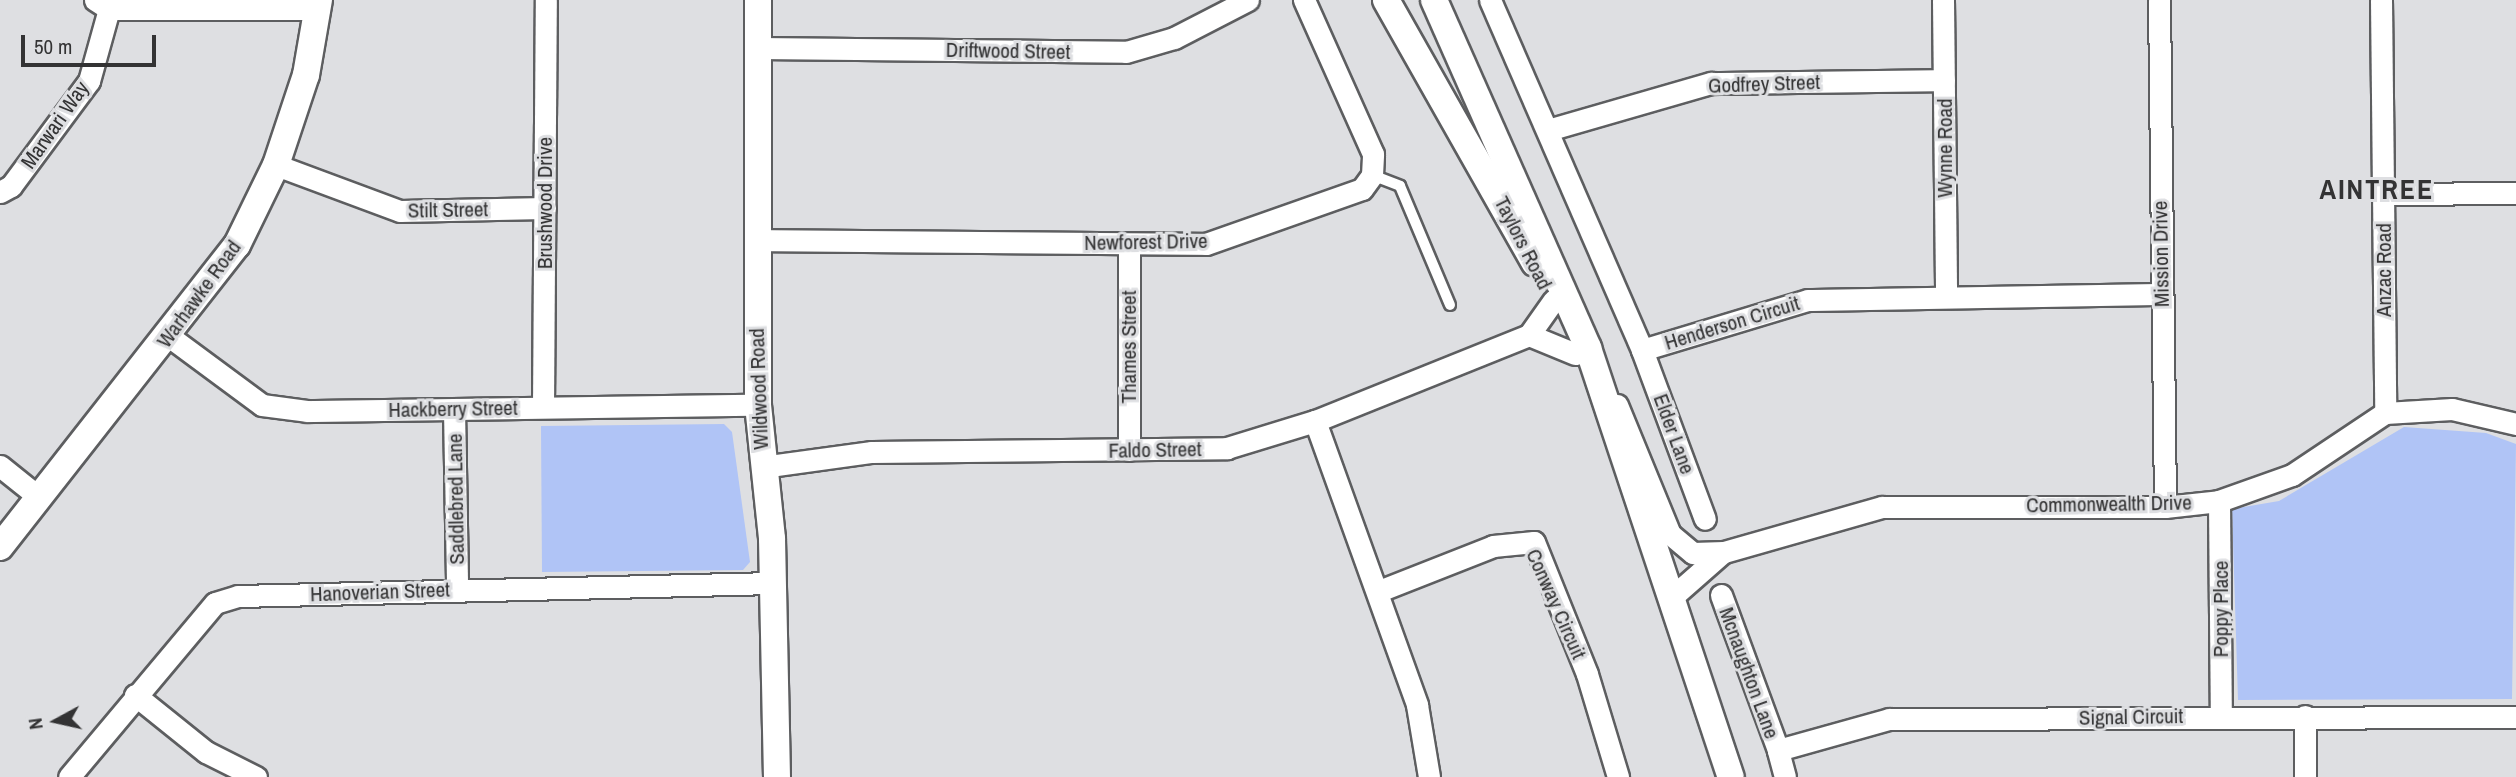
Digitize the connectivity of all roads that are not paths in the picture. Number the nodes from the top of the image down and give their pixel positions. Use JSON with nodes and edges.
{"nodes":[{"id":1,"x":546,"y":0,"type":"edge"},
{"id":2,"x":758,"y":0,"type":"edge"},
{"id":3,"x":1248,"y":0,"type":"edge"},
{"id":4,"x":1304,"y":0,"type":"edge"},
{"id":5,"x":1385,"y":0,"type":"edge"},
{"id":6,"x":1434,"y":0,"type":"edge"},
{"id":7,"x":1490,"y":0,"type":"edge"},
{"id":8,"x":1944,"y":0,"type":"edge"},
{"id":9,"x":2159,"y":0,"type":"edge"},
{"id":10,"x":2381,"y":0,"type":"edge"},
{"id":11,"x":102,"y":5,"type":"edge"},
{"id":12,"x":319,"y":5,"type":"edge"},
{"id":13,"x":758,"y":48,"type":"junction"},
{"id":14,"x":1944,"y":80,"type":"junction"},
{"id":15,"x":1549,"y":130,"type":"junction"},
{"id":16,"x":276,"y":165,"type":"junction"},
{"id":17,"x":1372,"y":175,"type":"junction"},
{"id":18,"x":0,"y":192,"type":"edge"},
{"id":19,"x":2516,"y":193,"type":"edge"},
{"id":20,"x":2383,"y":194,"type":"junction"},
{"id":21,"x":545,"y":208,"type":"junction"},
{"id":22,"x":756,"y":240,"type":"junction"},
{"id":23,"x":1129,"y":244,"type":"junction"},
{"id":24,"x":2161,"y":294,"type":"junction"},
{"id":25,"x":1946,"y":296,"type":"junction"},
{"id":26,"x":1553,"y":301,"type":"junction"},
{"id":27,"x":1450,"y":305,"type":"dead end"},
{"id":28,"x":1529,"y":335,"type":"junction"},
{"id":29,"x":170,"y":337,"type":"junction"},
{"id":30,"x":1642,"y":349,"type":"junction"},
{"id":31,"x":1582,"y":351,"type":"junction"},
{"id":32,"x":758,"y":405,"type":"junction"},
{"id":33,"x":543,"y":407,"type":"junction"},
{"id":34,"x":454,"y":409,"type":"junction"},
{"id":35,"x":2385,"y":413,"type":"junction"},
{"id":36,"x":1315,"y":421,"type":"junction"},
{"id":37,"x":2516,"y":424,"type":"edge"},
{"id":38,"x":1129,"y":450,"type":"junction"},
{"id":39,"x":0,"y":466,"type":"edge"},
{"id":40,"x":762,"y":467,"type":"junction"},
{"id":41,"x":40,"y":498,"type":"junction"},
{"id":42,"x":2220,"y":501,"type":"junction"},
{"id":43,"x":2165,"y":507,"type":"junction"},
{"id":44,"x":1705,"y":519,"type":"dead end"},
{"id":45,"x":0,"y":547,"type":"edge"},
{"id":46,"x":1724,"y":552,"type":"junction"},
{"id":47,"x":773,"y":583,"type":"junction"},
{"id":48,"x":457,"y":589,"type":"junction"},
{"id":49,"x":1379,"y":591,"type":"junction"},
{"id":50,"x":1721,"y":595,"type":"dead end"},
{"id":51,"x":1672,"y":597,"type":"junction"},
{"id":52,"x":135,"y":695,"type":"junction"},
{"id":53,"x":2221,"y":716,"type":"junction"},
{"id":54,"x":2305,"y":716,"type":"junction"},
{"id":55,"x":2516,"y":717,"type":"edge"},
{"id":56,"x":1777,"y":750,"type":"junction"},
{"id":57,"x":69,"y":777,"type":"edge"},
{"id":58,"x":256,"y":777,"type":"edge"},
{"id":59,"x":777,"y":777,"type":"edge"},
{"id":60,"x":1429,"y":777,"type":"edge"},
{"id":61,"x":1618,"y":777,"type":"edge"},
{"id":62,"x":1731,"y":777,"type":"edge"},
{"id":63,"x":1785,"y":777,"type":"edge"},
{"id":64,"x":2305,"y":777,"type":"edge"}],
"edges":[{"from":1,"to":21,"type":"street","name":"Brushwood Drive"},
{"from":2,"to":13,"type":"street","name":"Wildwood Road"},
{"from":3,"to":13,"type":"street","name":"Driftwood Street"},
{"from":4,"to":17,"type":"street"},
{"from":5,"to":26,"type":"street","name":"Taylors Road"},
{"from":6,"to":31,"type":"street","name":"Taylors Road"},
{"from":7,"to":15,"type":"street","name":"Henderson Circuit"},
{"from":8,"to":14,"type":"street","name":"Wynne Road"},
{"from":9,"to":24,"type":"street","name":"Mission Drive"},
{"from":10,"to":20,"type":"street","name":"Anzac Road"},
{"from":11,"to":12,"type":"street"},
{"from":11,"to":18,"type":"street","name":"Marwari Way"},
{"from":12,"to":16,"type":"street","name":"Warhawke Road"},
{"from":13,"to":22,"type":"street","name":"Wildwood Road"},
{"from":14,"to":15,"type":"street","name":"Godfrey Street"},
{"from":14,"to":25,"type":"street","name":"Wynne Road"},
{"from":15,"to":30,"type":"street","name":"Henderson Circuit"},
{"from":16,"to":21,"type":"street","name":"Stilt Street"},
{"from":16,"to":29,"type":"street","name":"Warhawke Road"},
{"from":17,"to":23,"type":"street","name":"Newforest Drive"},
{"from":17,"to":27,"type":"lane"},
{"from":19,"to":20,"type":"street"},
{"from":20,"to":35,"type":"street","name":"Anzac Road"},
{"from":21,"to":33,"type":"street","name":"Brushwood Drive"},
{"from":22,"to":23,"type":"street","name":"Newforest Drive"},
{"from":22,"to":32,"type":"street","name":"Wildwood Road"},
{"from":23,"to":38,"type":"street","name":"Thames Street"},
{"from":24,"to":25,"type":"street","name":"Henderson Circuit"},
{"from":24,"to":43,"type":"street","name":"Mission Drive"},
{"from":25,"to":30,"type":"street","name":"Henderson Circuit"},
{"from":26,"to":28,"type":"street"},
{"from":26,"to":31,"type":"street","name":"Taylors Road"},
{"from":28,"to":31,"type":"street"},
{"from":28,"to":36,"type":"street","name":"Faldo Street"},
{"from":29,"to":34,"type":"street","name":"Hackberry Street"},
{"from":29,"to":41,"type":"street","name":"Warhawke Road"},
{"from":30,"to":44,"type":"street","name":"Elder Lane"},
{"from":31,"to":46,"type":"street","name":"Commonwealth Drive"},
{"from":31,"to":51,"type":"street","name":"Taylors Road"},
{"from":32,"to":33,"type":"street","name":"Hackberry Street"},
{"from":32,"to":40,"type":"street","name":"Wildwood Road"},
{"from":33,"to":34,"type":"street","name":"Hackberry Street"},
{"from":34,"to":48,"type":"street","name":"Saddlebred Lane"},
{"from":35,"to":37,"type":"street"},
{"from":35,"to":42,"type":"street","name":"Commonwealth Drive"},
{"from":36,"to":38,"type":"street","name":"Faldo Street"},
{"from":36,"to":49,"type":"street"},
{"from":38,"to":40,"type":"street","name":"Faldo Street"},
{"from":39,"to":41,"type":"street"},
{"from":40,"to":47,"type":"street","name":"Wildwood Road"},
{"from":41,"to":45,"type":"street","name":"Warhawke Road"},
{"from":42,"to":43,"type":"street","name":"Commonwealth Drive"},
{"from":42,"to":53,"type":"street","name":"Poppy Place"},
{"from":43,"to":46,"type":"street","name":"Commonwealth Drive"},
{"from":46,"to":51,"type":"street","name":"Commonwealth Drive"},
{"from":47,"to":48,"type":"street","name":"Hanoverian Street"},
{"from":47,"to":59,"type":"street","name":"Wildwood Road"},
{"from":48,"to":52,"type":"street","name":"Hanoverian Street"},
{"from":49,"to":60,"type":"street"},
{"from":49,"to":61,"type":"street","name":"Conway Circuit"},
{"from":50,"to":56,"type":"street","name":"Mcnaughton Lane"},
{"from":51,"to":62,"type":"street","name":"Taylors Road"},
{"from":52,"to":57,"type":"street","name":"Hanoverian Street"},
{"from":52,"to":58,"type":"street"},
{"from":53,"to":54,"type":"street","name":"Signal Circuit"},
{"from":53,"to":56,"type":"street","name":"Signal Circuit"},
{"from":54,"to":55,"type":"street","name":"Signal Circuit"},
{"from":54,"to":64,"type":"street"},
{"from":56,"to":63,"type":"street"}]}
